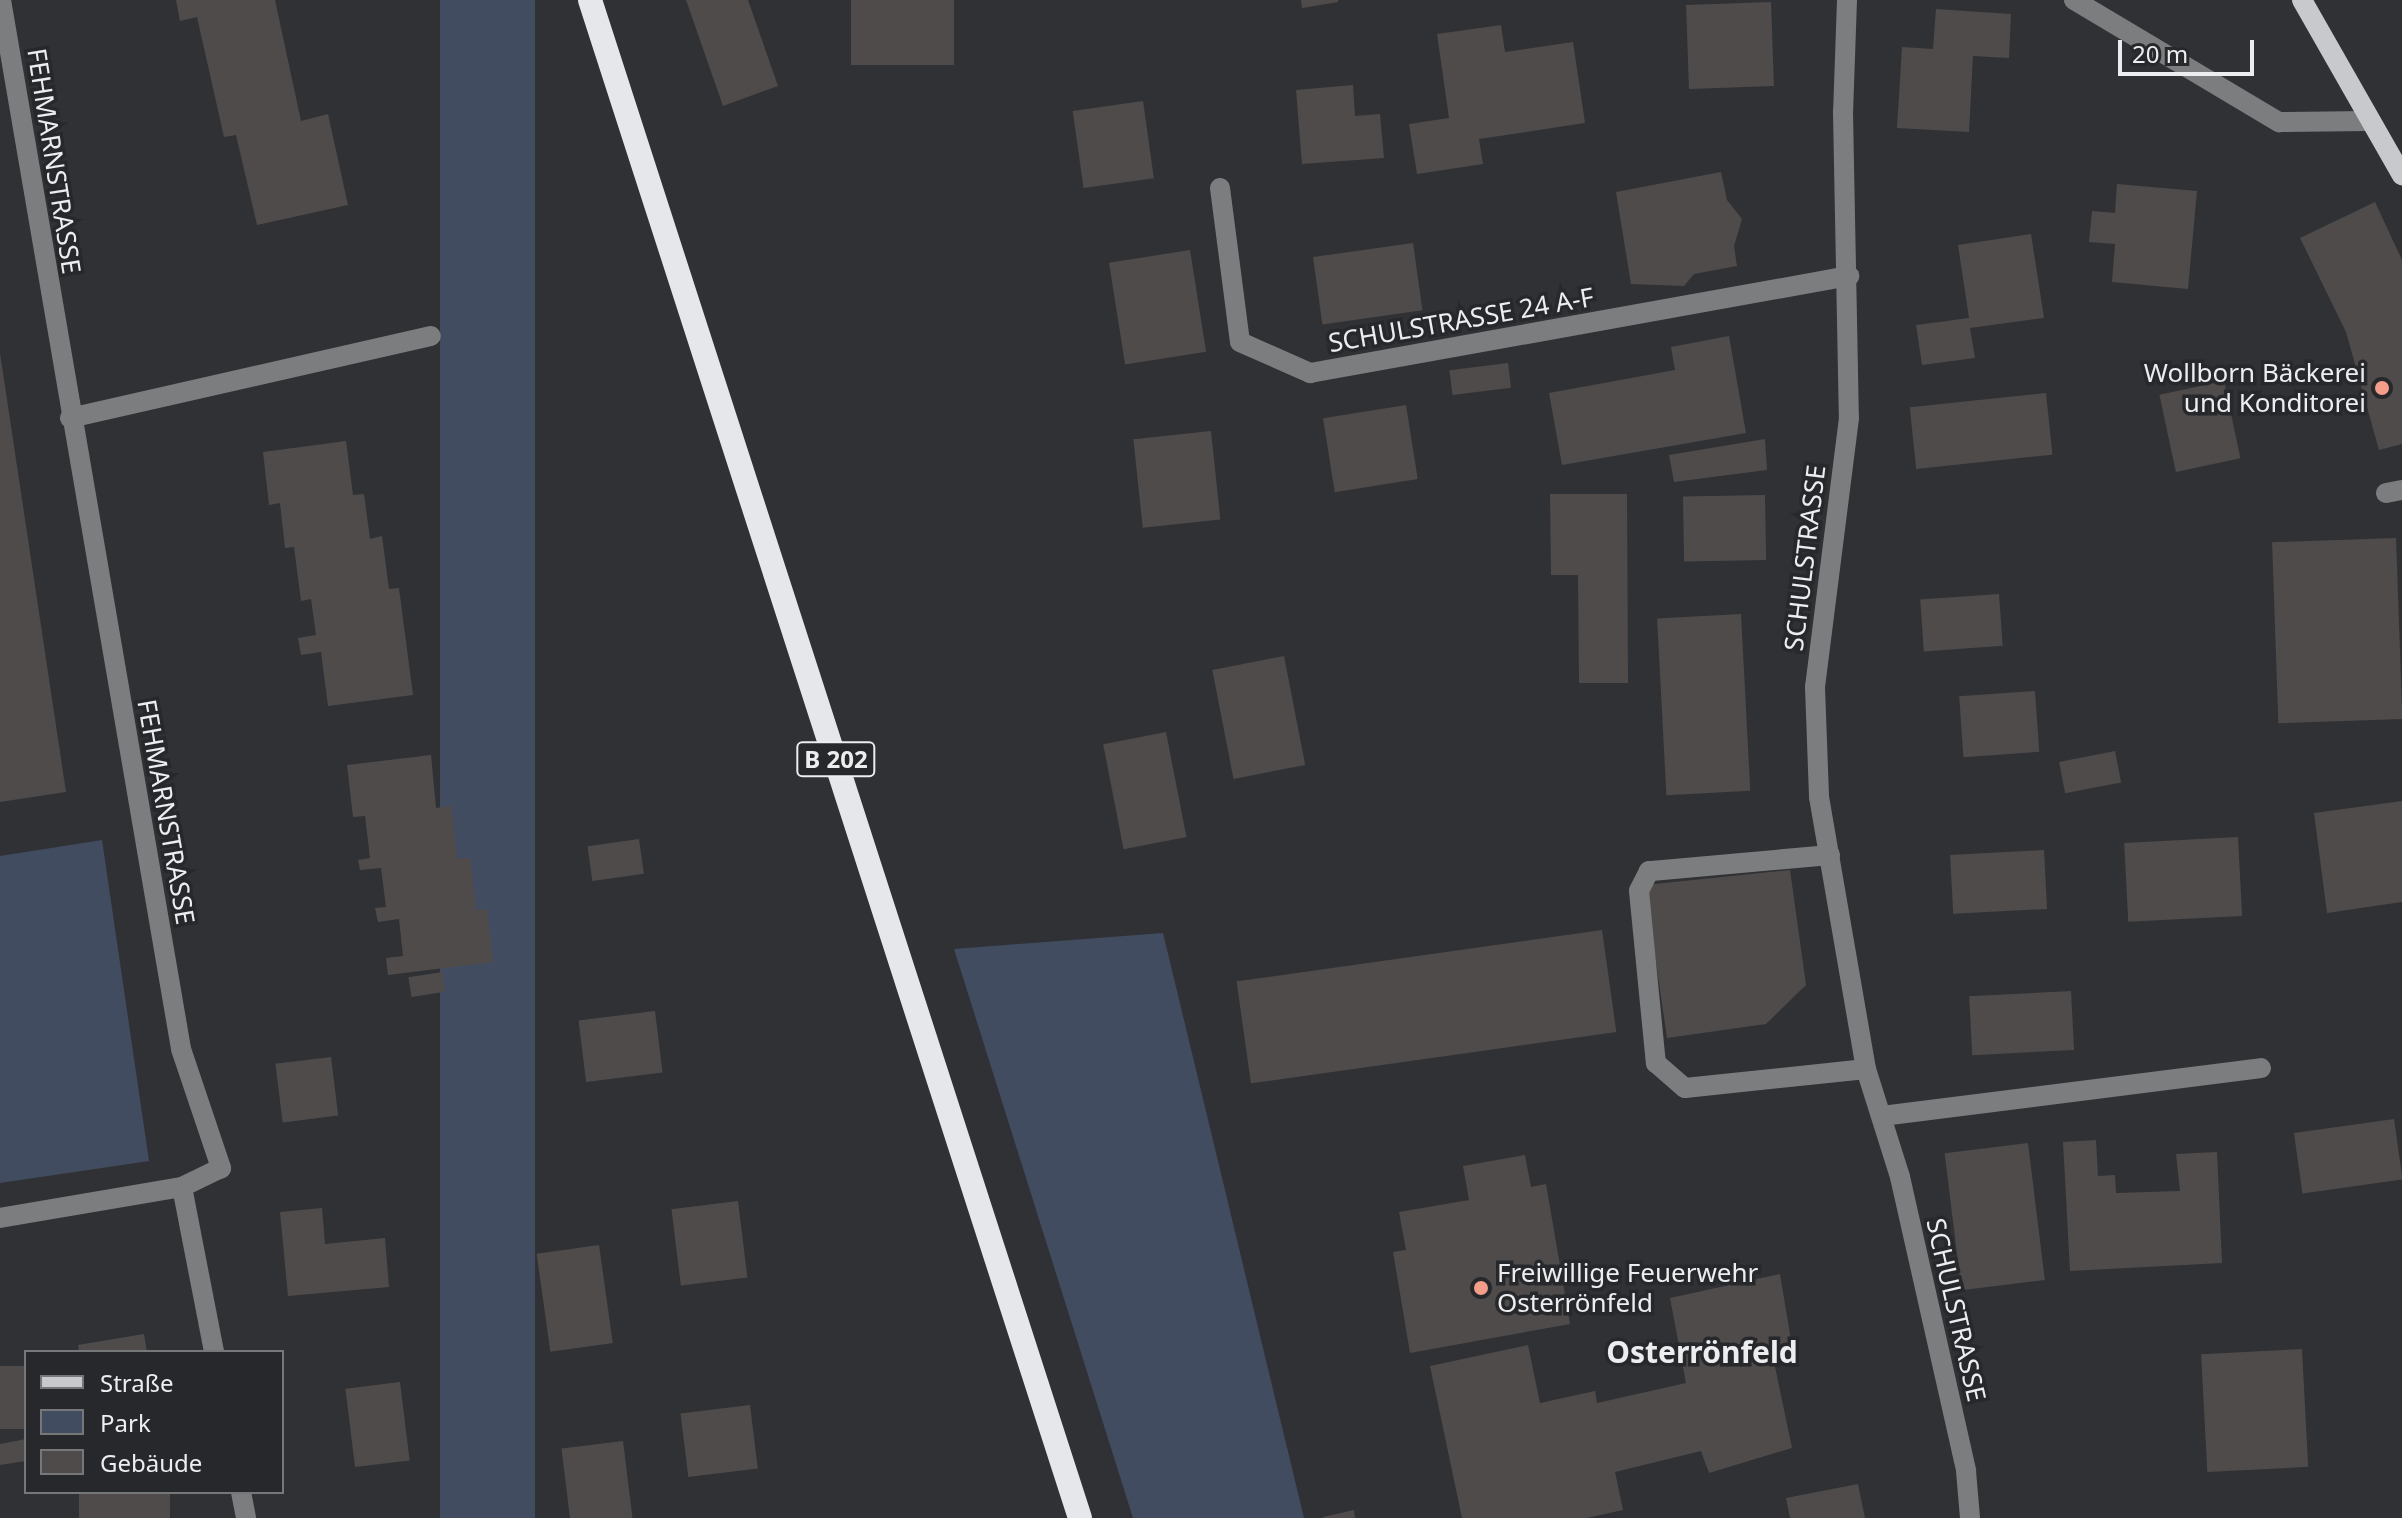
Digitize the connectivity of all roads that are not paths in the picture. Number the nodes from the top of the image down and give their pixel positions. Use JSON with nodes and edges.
{"nodes":[{"id":1,"x":590,"y":0,"type":"edge"},
{"id":2,"x":1847,"y":0,"type":"edge"},
{"id":3,"x":2074,"y":0,"type":"edge"},
{"id":4,"x":2302,"y":0,"type":"edge"},
{"id":5,"x":1,"y":5,"type":"edge"},
{"id":6,"x":2367,"y":121,"type":"junction"},
{"id":7,"x":2402,"y":175,"type":"edge"},
{"id":8,"x":1220,"y":188,"type":"dead end"},
{"id":9,"x":1849,"y":276,"type":"junction"},
{"id":10,"x":431,"y":336,"type":"dead end"},
{"id":11,"x":70,"y":418,"type":"junction"},
{"id":12,"x":1830,"y":855,"type":"junction"},
{"id":13,"x":2261,"y":1068,"type":"dead end"},
{"id":14,"x":1866,"y":1069,"type":"junction"},
{"id":15,"x":1882,"y":1116,"type":"junction"},
{"id":16,"x":182,"y":1187,"type":"junction"},
{"id":17,"x":0,"y":1218,"type":"edge"},
{"id":18,"x":214,"y":1350,"type":"edge"},
{"id":19,"x":241,"y":1494,"type":"edge"},
{"id":20,"x":246,"y":1518,"type":"edge"},
{"id":21,"x":1080,"y":1518,"type":"edge"},
{"id":22,"x":1970,"y":1518,"type":"edge"}],
"edges":[{"from":1,"to":21,"type":"highway","number":"B 202"},
{"from":2,"to":9,"type":"street","name":"SCHULSTRASSE"},
{"from":3,"to":6,"type":"street"},
{"from":4,"to":6,"type":"main road"},
{"from":5,"to":11,"type":"street","name":"FEHMARNSTRASSE"},
{"from":6,"to":7,"type":"main road"},
{"from":8,"to":9,"type":"street","name":"SCHULSTRASSE 24 A-F"},
{"from":9,"to":12,"type":"street","name":"SCHULSTRASSE"},
{"from":10,"to":11,"type":"street"},
{"from":11,"to":16,"type":"street","name":"FEHMARNSTRASSE"},
{"from":12,"to":14,"type":"street","name":"SCHULSTRASSE"},
{"from":12,"to":14,"type":"street"},
{"from":13,"to":15,"type":"street"},
{"from":14,"to":15,"type":"street","name":"SCHULSTRASSE"},
{"from":15,"to":22,"type":"street","name":"SCHULSTRASSE"},
{"from":16,"to":17,"type":"street","name":"FEHMARNSTRASSE"},
{"from":16,"to":18,"type":"street"},
{"from":19,"to":20,"type":"street"}]}
